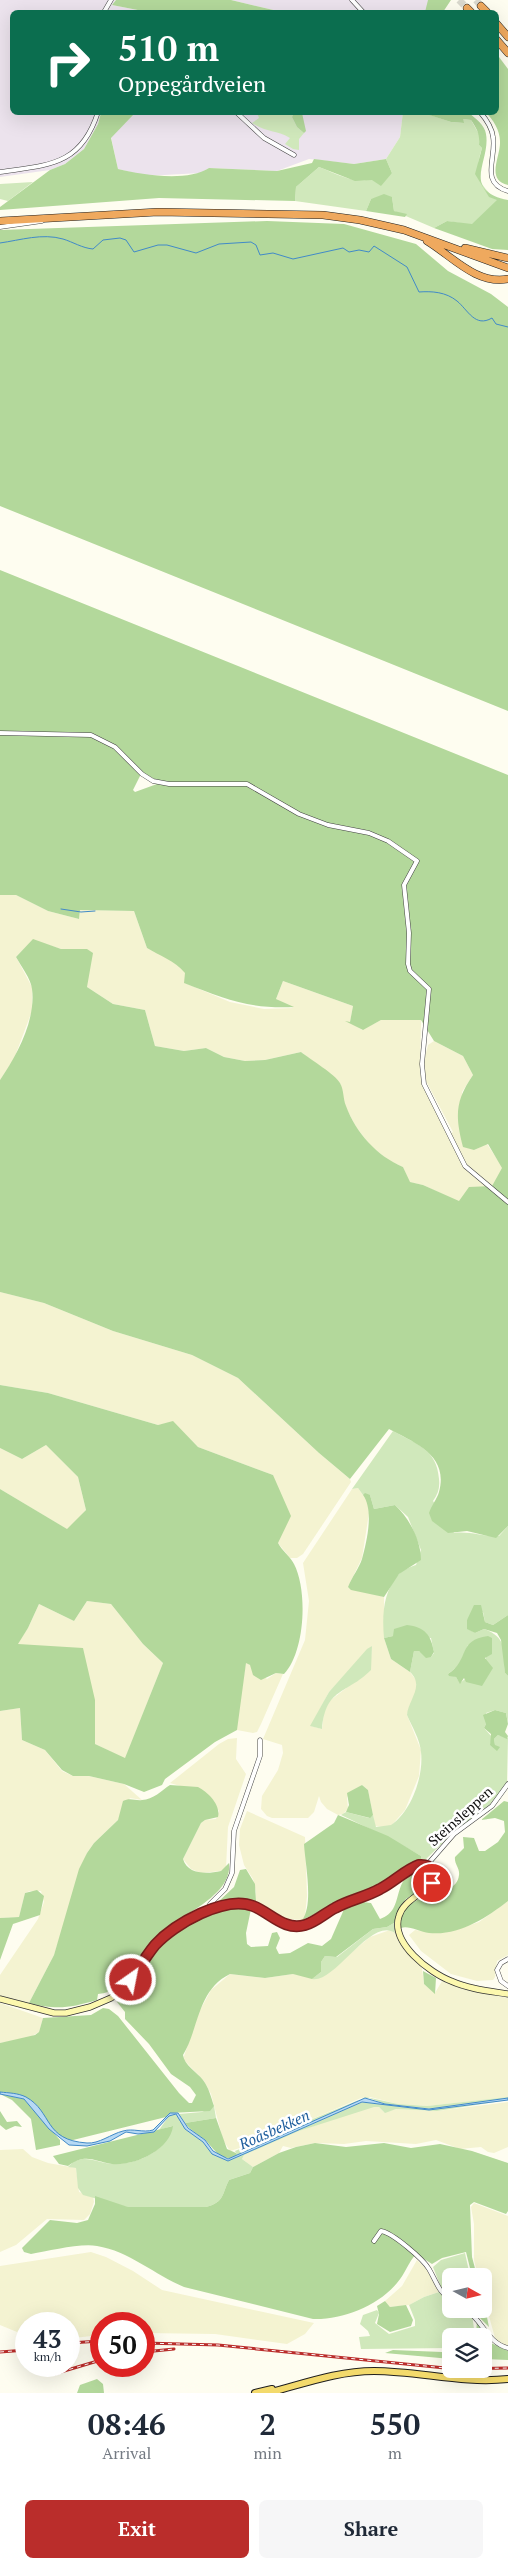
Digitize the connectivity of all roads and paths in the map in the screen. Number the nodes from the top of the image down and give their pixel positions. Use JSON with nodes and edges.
{"nodes":[{"id":1,"x":352,"y":0,"type":"edge"},
{"id":2,"x":481,"y":6,"type":"tunnel mouth"},
{"id":3,"x":361,"y":10,"type":"edge"},
{"id":4,"x":485,"y":10,"type":"edge"},
{"id":5,"x":499,"y":26,"type":"edge"},
{"id":6,"x":508,"y":37,"type":"edge"},
{"id":7,"x":499,"y":43,"type":"edge"},
{"id":8,"x":508,"y":53,"type":"edge"},
{"id":9,"x":97,"y":115,"type":"edge"},
{"id":10,"x":239,"y":115,"type":"edge"},
{"id":11,"x":482,"y":115,"type":"edge"},
{"id":12,"x":294,"y":155,"type":"dead end"},
{"id":13,"x":0,"y":172,"type":"edge"},
{"id":14,"x":507,"y":191,"type":"edge"},
{"id":15,"x":49,"y":218,"type":"junction"},
{"id":16,"x":0,"y":220,"type":"edge"},
{"id":17,"x":0,"y":227,"type":"edge"},
{"id":18,"x":404,"y":230,"type":"junction"},
{"id":19,"x":464,"y":248,"type":"junction"},
{"id":20,"x":508,"y":258,"type":"edge"},
{"id":21,"x":508,"y":266,"type":"edge"},
{"id":22,"x":507,"y":279,"type":"edge"},
{"id":23,"x":0,"y":733,"type":"edge"},
{"id":24,"x":508,"y":1202,"type":"edge"},
{"id":25,"x":260,"y":1740,"type":"dead end"},
{"id":26,"x":508,"y":1784,"type":"edge"},
{"id":27,"x":427,"y":1865,"type":"junction"},
{"id":28,"x":209,"y":1911,"type":"junction"},
{"id":29,"x":508,"y":1959,"type":"edge"},
{"id":30,"x":508,"y":1986,"type":"edge"},
{"id":31,"x":508,"y":1994,"type":"edge"},
{"id":32,"x":0,"y":1999,"type":"edge"},
{"id":33,"x":374,"y":2241,"type":"dead end"},
{"id":34,"x":442,"y":2293,"type":"edge"},
{"id":35,"x":478,"y":2318,"type":"edge"},
{"id":36,"x":508,"y":2348,"type":"edge"},
{"id":37,"x":508,"y":2379,"type":"edge"},
{"id":38,"x":293,"y":2385,"type":"junction"},
{"id":39,"x":255,"y":2393,"type":"edge"},
{"id":40,"x":268,"y":2393,"type":"edge"}],
"edges":[{"from":1,"to":3,"type":"street"},
{"from":2,"to":4,"type":"highway"},
{"from":5,"to":6,"type":"highway"},
{"from":7,"to":8,"type":"highway"},
{"from":9,"to":13,"type":"street"},
{"from":10,"to":12,"type":"street"},
{"from":11,"to":14,"type":"street"},
{"from":15,"to":16,"type":"highway"},
{"from":15,"to":17,"type":"street"},
{"from":15,"to":18,"type":"highway"},
{"from":16,"to":19,"type":"highway"},
{"from":18,"to":21,"type":"highway"},
{"from":18,"to":22,"type":"highway"},
{"from":19,"to":20,"type":"highway"},
{"from":19,"to":21,"type":"highway"},
{"from":23,"to":24,"type":"street"},
{"from":25,"to":28,"type":"street"},
{"from":26,"to":27,"type":"street","name":"Steinsleppen"},
{"from":27,"to":28,"type":"main road"},
{"from":27,"to":31,"type":"main road"},
{"from":28,"to":32,"type":"main road"},
{"from":29,"to":30,"type":"street"},
{"from":33,"to":34,"type":"street"},
{"from":35,"to":36,"type":"street"},
{"from":37,"to":38,"type":"main road"},
{"from":38,"to":39,"type":"main road"},
{"from":38,"to":40,"type":"main road"}]}
